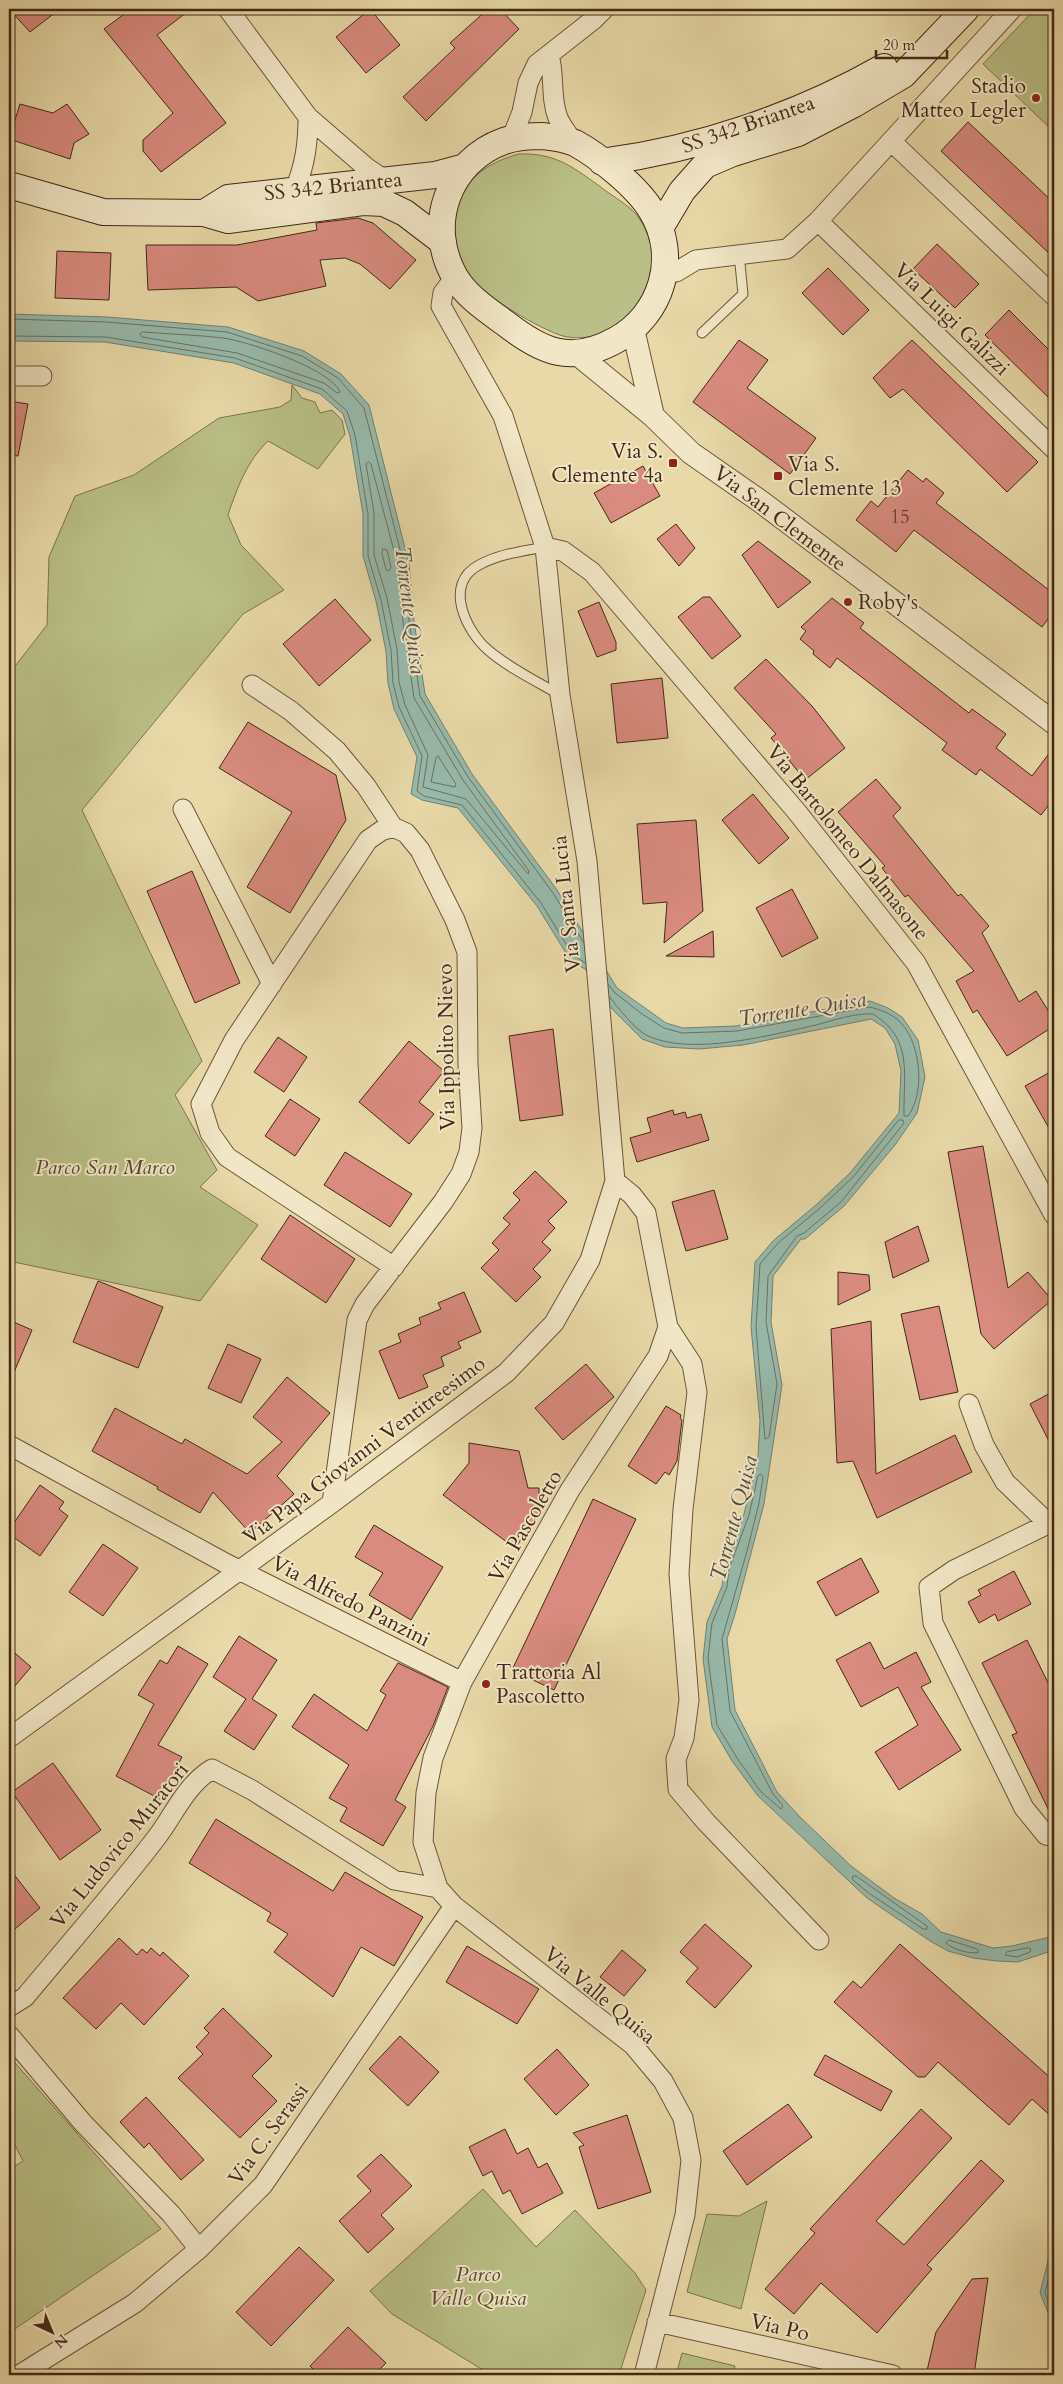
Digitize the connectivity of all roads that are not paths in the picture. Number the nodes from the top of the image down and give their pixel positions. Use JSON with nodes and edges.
{"nodes":[{"id":1,"x":228,"y":9,"type":"edge"},
{"id":2,"x":966,"y":9,"type":"edge"},
{"id":3,"x":1012,"y":9,"type":"edge"},
{"id":4,"x":594,"y":12,"type":"edge"},
{"id":5,"x":939,"y":36,"type":"junction"},
{"id":6,"x":549,"y":54,"type":"junction"},
{"id":7,"x":308,"y":117,"type":"junction"},
{"id":8,"x":511,"y":140,"type":"junction"},
{"id":9,"x":892,"y":142,"type":"junction"},
{"id":10,"x":573,"y":143,"type":"junction"},
{"id":11,"x":602,"y":162,"type":"junction"},
{"id":12,"x":465,"y":167,"type":"junction"},
{"id":13,"x":385,"y":180,"type":"junction"},
{"id":14,"x":9,"y":184,"type":"edge"},
{"id":15,"x":295,"y":189,"type":"junction"},
{"id":16,"x":204,"y":213,"type":"junction"},
{"id":17,"x":818,"y":221,"type":"junction"},
{"id":18,"x":660,"y":228,"type":"junction"},
{"id":19,"x":443,"y":242,"type":"junction"},
{"id":20,"x":739,"y":254,"type":"junction"},
{"id":21,"x":665,"y":274,"type":"junction"},
{"id":22,"x":455,"y":277,"type":"junction"},
{"id":23,"x":1054,"y":296,"type":"edge"},
{"id":24,"x":633,"y":329,"type":"junction"},
{"id":25,"x":702,"y":333,"type":"dead end"},
{"id":26,"x":576,"y":353,"type":"junction"},
{"id":27,"x":9,"y":376,"type":"edge"},
{"id":28,"x":42,"y":376,"type":"dead end"},
{"id":29,"x":653,"y":416,"type":"junction"},
{"id":30,"x":1054,"y":449,"type":"edge"},
{"id":31,"x":545,"y":547,"type":"junction"},
{"id":32,"x":252,"y":685,"type":"dead end"},
{"id":33,"x":560,"y":695,"type":"junction"},
{"id":34,"x":1054,"y":723,"type":"edge"},
{"id":35,"x":183,"y":809,"type":"dead end"},
{"id":36,"x":393,"y":827,"type":"junction"},
{"id":37,"x":272,"y":984,"type":"junction"},
{"id":38,"x":608,"y":1110,"type":"joint"},
{"id":39,"x":615,"y":1181,"type":"junction"},
{"id":40,"x":1054,"y":1215,"type":"edge"},
{"id":41,"x":394,"y":1267,"type":"junction"},
{"id":42,"x":668,"y":1327,"type":"junction"},
{"id":43,"x":969,"y":1404,"type":"dead end"},
{"id":44,"x":9,"y":1445,"type":"edge"},
{"id":45,"x":332,"y":1503,"type":"junction"},
{"id":46,"x":1052,"y":1523,"type":"edge"},
{"id":47,"x":240,"y":1570,"type":"junction"},
{"id":48,"x":462,"y":1682,"type":"junction"},
{"id":49,"x":9,"y":1738,"type":"edge"},
{"id":50,"x":1054,"y":1837,"type":"edge"},
{"id":51,"x":438,"y":1888,"type":"junction"},
{"id":52,"x":454,"y":1906,"type":"junction"},
{"id":53,"x":819,"y":1940,"type":"dead end"},
{"id":54,"x":9,"y":2007,"type":"edge"},
{"id":55,"x":9,"y":2016,"type":"edge"},
{"id":56,"x":9,"y":2023,"type":"edge"},
{"id":57,"x":9,"y":2035,"type":"edge"},
{"id":58,"x":199,"y":2249,"type":"junction"},
{"id":59,"x":657,"y":2322,"type":"junction"},
{"id":60,"x":19,"y":2375,"type":"edge"},
{"id":61,"x":644,"y":2375,"type":"edge"},
{"id":62,"x":893,"y":2375,"type":"edge"}],
"edges":[{"from":1,"to":7,"type":"street"},
{"from":2,"to":5,"type":"main road","name":"SS 342 Briantea"},
{"from":3,"to":9,"type":"street"},
{"from":4,"to":6,"type":"street"},
{"from":5,"to":11,"type":"main road","name":"SS 342 Briantea"},
{"from":5,"to":18,"type":"main road","name":"SS 342 Briantea"},
{"from":6,"to":8,"type":"street"},
{"from":6,"to":10,"type":"street"},
{"from":7,"to":13,"type":"street"},
{"from":7,"to":15,"type":"street"},
{"from":8,"to":10,"type":"main road"},
{"from":8,"to":12,"type":"main road"},
{"from":9,"to":17,"type":"street"},
{"from":9,"to":23,"type":"street"},
{"from":10,"to":11,"type":"main road"},
{"from":11,"to":18,"type":"main road"},
{"from":12,"to":13,"type":"main road","name":"SS 342 Briantea"},
{"from":12,"to":19,"type":"main road"},
{"from":13,"to":15,"type":"main road","name":"SS 342 Briantea"},
{"from":14,"to":16,"type":"main road","name":"SS 342 Briantea"},
{"from":15,"to":16,"type":"main road","name":"SS 342 Briantea"},
{"from":16,"to":19,"type":"main road","name":"SS 342 Briantea"},
{"from":17,"to":20,"type":"street"},
{"from":17,"to":30,"type":"street","name":"Via Luigi Galizzi"},
{"from":18,"to":21,"type":"main road"},
{"from":19,"to":22,"type":"main road"},
{"from":20,"to":21,"type":"street"},
{"from":20,"to":25,"type":"lane"},
{"from":21,"to":24,"type":"main road"},
{"from":22,"to":26,"type":"main road"},
{"from":22,"to":31,"type":"street","name":"Via Santa Lucia"},
{"from":24,"to":26,"type":"main road"},
{"from":24,"to":29,"type":"street"},
{"from":26,"to":29,"type":"street","name":"Via San Clemente"},
{"from":27,"to":28,"type":"street"},
{"from":29,"to":34,"type":"street","name":"Via San Clemente"},
{"from":31,"to":33,"type":"street","name":"Via Santa Lucia"},
{"from":31,"to":33,"type":"lane"},
{"from":31,"to":40,"type":"street","name":"Via Bartolomeo Dalmasone"},
{"from":32,"to":36,"type":"street","name":"Via Ippolito Nievo"},
{"from":33,"to":38,"type":"street","name":"Via Santa Lucia"},
{"from":35,"to":37,"type":"street"},
{"from":36,"to":37,"type":"street"},
{"from":36,"to":41,"type":"street","name":"Via Ippolito Nievo"},
{"from":37,"to":41,"type":"street"},
{"from":38,"to":39,"type":"street","name":"Via Papa Giovanni Ventitreesimo"},
{"from":39,"to":42,"type":"street","name":"Via Pascoletto"},
{"from":39,"to":45,"type":"street","name":"Via Papa Giovanni Ventitreesimo"},
{"from":41,"to":45,"type":"street","name":"Via Ippolito Nievo"},
{"from":42,"to":48,"type":"street","name":"Via Pascoletto"},
{"from":42,"to":53,"type":"street"},
{"from":43,"to":46,"type":"street"},
{"from":44,"to":47,"type":"street","name":"Via Alfredo Panzini"},
{"from":45,"to":47,"type":"street","name":"Via Papa Giovanni Ventitreesimo"},
{"from":46,"to":50,"type":"street"},
{"from":47,"to":48,"type":"street","name":"Via Alfredo Panzini"},
{"from":47,"to":49,"type":"street","name":"Via Papa Giovanni Ventitreesimo"},
{"from":48,"to":51,"type":"street","name":"Via Pascoletto"},
{"from":51,"to":52,"type":"street","name":"Via Pascoletto"},
{"from":51,"to":54,"type":"street","name":"Via Ludovico Muratori"},
{"from":52,"to":58,"type":"street","name":"Via C. Serassi"},
{"from":52,"to":59,"type":"street","name":"Via Valle Quisa"},
{"from":55,"to":56,"type":"street"},
{"from":57,"to":58,"type":"street"},
{"from":58,"to":60,"type":"street","name":"Via C. Serassi"},
{"from":59,"to":61,"type":"street","name":"Via Valle Quisa"},
{"from":59,"to":62,"type":"street","name":"Via Po"}]}
